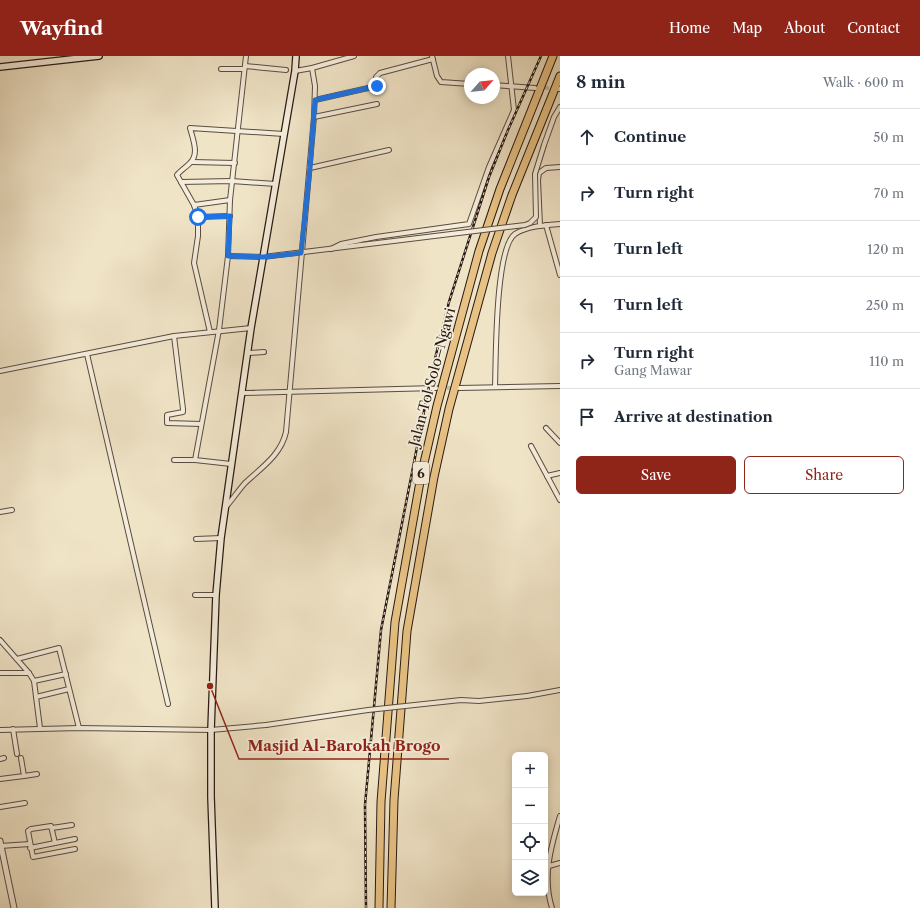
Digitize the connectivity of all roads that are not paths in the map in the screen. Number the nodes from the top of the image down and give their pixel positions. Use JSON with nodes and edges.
{"nodes":[{"id":1,"x":98,"y":56,"type":"edge"},
{"id":2,"x":246,"y":56,"type":"edge"},
{"id":3,"x":296,"y":56,"type":"edge"},
{"id":4,"x":354,"y":56,"type":"edge"},
{"id":5,"x":508,"y":56,"type":"edge"},
{"id":6,"x":553,"y":56,"type":"edge"},
{"id":7,"x":77,"y":57,"type":"edge"},
{"id":8,"x":341,"y":58,"type":"edge"},
{"id":9,"x":433,"y":58,"type":"edge"},
{"id":10,"x":0,"y":67,"type":"edge"},
{"id":11,"x":245,"y":68,"type":"junction"},
{"id":12,"x":312,"y":68,"type":"junction"},
{"id":13,"x":221,"y":69,"type":"dead end"},
{"id":14,"x":286,"y":70,"type":"dead end"},
{"id":15,"x":295,"y":71,"type":"junction"},
{"id":16,"x":560,"y":76,"type":"edge"},
{"id":17,"x":464,"y":84,"type":"edge"},
{"id":18,"x":500,"y":85,"type":"edge"},
{"id":19,"x":512,"y":86,"type":"junction"},
{"id":20,"x":535,"y":88,"type":"tunnel mouth"},
{"id":21,"x":315,"y":100,"type":"junction"},
{"id":22,"x":377,"y":104,"type":"dead end"},
{"id":23,"x":560,"y":107,"type":"edge"},
{"id":24,"x":314,"y":117,"type":"junction"},
{"id":25,"x":238,"y":131,"type":"junction"},
{"id":26,"x":284,"y":134,"type":"junction"},
{"id":27,"x":388,"y":150,"type":"dead end"},
{"id":28,"x":192,"y":162,"type":"junction"},
{"id":29,"x":234,"y":163,"type":"junction"},
{"id":30,"x":560,"y":167,"type":"edge"},
{"id":31,"x":310,"y":168,"type":"junction"},
{"id":32,"x":232,"y":181,"type":"junction"},
{"id":33,"x":180,"y":182,"type":"junction"},
{"id":34,"x":276,"y":184,"type":"junction"},
{"id":35,"x":230,"y":200,"type":"junction"},
{"id":36,"x":194,"y":205,"type":"junction"},
{"id":37,"x":230,"y":216,"type":"junction"},
{"id":38,"x":198,"y":217,"type":"junction"},
{"id":39,"x":560,"y":224,"type":"edge"},
{"id":40,"x":546,"y":225,"type":"junction"},
{"id":41,"x":540,"y":226,"type":"junction"},
{"id":42,"x":332,"y":249,"type":"junction"},
{"id":43,"x":301,"y":253,"type":"junction"},
{"id":44,"x":228,"y":256,"type":"junction"},
{"id":45,"x":263,"y":257,"type":"junction"},
{"id":46,"x":560,"y":275,"type":"edge"},
{"id":47,"x":251,"y":328,"type":"junction"},
{"id":48,"x":219,"y":330,"type":"junction"},
{"id":49,"x":210,"y":332,"type":"junction"},
{"id":50,"x":174,"y":336,"type":"junction"},
{"id":51,"x":249,"y":352,"type":"junction"},
{"id":52,"x":264,"y":352,"type":"dead end"},
{"id":53,"x":87,"y":354,"type":"junction"},
{"id":54,"x":0,"y":371,"type":"edge"},
{"id":55,"x":560,"y":386,"type":"edge"},
{"id":56,"x":495,"y":387,"type":"junction"},
{"id":57,"x":436,"y":388,"type":"tunnel mouth"},
{"id":58,"x":459,"y":388,"type":"tunnel mouth"},
{"id":59,"x":290,"y":391,"type":"junction"},
{"id":60,"x":242,"y":392,"type":"junction"},
{"id":61,"x":201,"y":424,"type":"junction"},
{"id":62,"x":546,"y":428,"type":"dead end"},
{"id":63,"x":560,"y":443,"type":"edge"},
{"id":64,"x":531,"y":446,"type":"dead end"},
{"id":65,"x":174,"y":460,"type":"dead end"},
{"id":66,"x":195,"y":460,"type":"junction"},
{"id":67,"x":230,"y":464,"type":"junction"},
{"id":68,"x":560,"y":473,"type":"edge"},
{"id":69,"x":547,"y":476,"type":"junction"},
{"id":70,"x":560,"y":500,"type":"edge"},
{"id":71,"x":12,"y":510,"type":"dead end"},
{"id":72,"x":224,"y":510,"type":"junction"},
{"id":73,"x":0,"y":512,"type":"edge"},
{"id":74,"x":221,"y":538,"type":"junction"},
{"id":75,"x":196,"y":539,"type":"dead end"},
{"id":76,"x":195,"y":595,"type":"dead end"},
{"id":77,"x":216,"y":595,"type":"junction"},
{"id":78,"x":0,"y":640,"type":"edge"},
{"id":79,"x":17,"y":659,"type":"junction"},
{"id":80,"x":0,"y":673,"type":"edge"},
{"id":81,"x":30,"y":673,"type":"junction"},
{"id":82,"x":66,"y":674,"type":"junction"},
{"id":83,"x":34,"y":680,"type":"junction"},
{"id":84,"x":70,"y":689,"type":"junction"},
{"id":85,"x":560,"y":690,"type":"edge"},
{"id":86,"x":36,"y":697,"type":"junction"},
{"id":87,"x":168,"y":704,"type":"dead end"},
{"id":88,"x":40,"y":728,"type":"junction"},
{"id":89,"x":79,"y":728,"type":"junction"},
{"id":90,"x":13,"y":729,"type":"junction"},
{"id":91,"x":0,"y":730,"type":"edge"},
{"id":92,"x":211,"y":730,"type":"junction"},
{"id":93,"x":17,"y":754,"type":"dead end"},
{"id":94,"x":21,"y":758,"type":"dead end"},
{"id":95,"x":37,"y":774,"type":"dead end"},
{"id":96,"x":24,"y":776,"type":"junction"},
{"id":97,"x":0,"y":779,"type":"edge"},
{"id":98,"x":25,"y":803,"type":"dead end"},
{"id":99,"x":0,"y":807,"type":"edge"},
{"id":100,"x":560,"y":816,"type":"edge"},
{"id":101,"x":72,"y":825,"type":"dead end"},
{"id":102,"x":52,"y":828,"type":"junction"},
{"id":103,"x":75,"y":839,"type":"dead end"},
{"id":104,"x":55,"y":843,"type":"junction"},
{"id":105,"x":0,"y":844,"type":"edge"},
{"id":106,"x":30,"y":846,"type":"junction"},
{"id":107,"x":75,"y":848,"type":"dead end"},
{"id":108,"x":560,"y":863,"type":"edge"},
{"id":109,"x":549,"y":866,"type":"junction"},
{"id":110,"x":14,"y":908,"type":"edge"},
{"id":111,"x":215,"y":908,"type":"edge"},
{"id":112,"x":379,"y":908,"type":"edge"},
{"id":113,"x":391,"y":908,"type":"edge"},
{"id":114,"x":552,"y":908,"type":"edge"}],
"edges":[{"from":1,"to":7,"type":"main road"},
{"from":2,"to":11,"type":"street"},
{"from":3,"to":15,"type":"main road"},
{"from":4,"to":8,"type":"street"},
{"from":5,"to":19,"type":"street"},
{"from":6,"to":112,"type":"highway","name":"Jalan Tol Solo–Ngawi","number":"6"},
{"from":7,"to":10,"type":"main road"},
{"from":8,"to":12,"type":"street"},
{"from":9,"to":17,"type":"street"},
{"from":9,"to":21,"type":"street"},
{"from":11,"to":13,"type":"street"},
{"from":11,"to":14,"type":"street"},
{"from":11,"to":25,"type":"street"},
{"from":12,"to":15,"type":"street"},
{"from":12,"to":21,"type":"street"},
{"from":15,"to":26,"type":"main road"},
{"from":16,"to":113,"type":"highway","name":"Jalan Tol Solo–Ngawi","number":"6"},
{"from":18,"to":19,"type":"street"},
{"from":19,"to":20,"type":"street"},
{"from":19,"to":42,"type":"street"},
{"from":21,"to":24,"type":"street"},
{"from":22,"to":24,"type":"street"},
{"from":23,"to":42,"type":"street","bridge":true},
{"from":24,"to":31,"type":"street"},
{"from":25,"to":26,"type":"street"},
{"from":25,"to":28,"type":"street"},
{"from":25,"to":29,"type":"street"},
{"from":26,"to":34,"type":"main road"},
{"from":27,"to":31,"type":"street"},
{"from":28,"to":29,"type":"street"},
{"from":28,"to":33,"type":"street"},
{"from":29,"to":32,"type":"street"},
{"from":30,"to":41,"type":"street"},
{"from":31,"to":43,"type":"street"},
{"from":32,"to":33,"type":"street"},
{"from":32,"to":34,"type":"street"},
{"from":32,"to":35,"type":"street"},
{"from":33,"to":36,"type":"street"},
{"from":34,"to":45,"type":"main road"},
{"from":35,"to":36,"type":"street"},
{"from":35,"to":37,"type":"street"},
{"from":36,"to":38,"type":"street"},
{"from":37,"to":38,"type":"street"},
{"from":37,"to":44,"type":"street"},
{"from":38,"to":49,"type":"street"},
{"from":39,"to":40,"type":"street"},
{"from":40,"to":41,"type":"street"},
{"from":40,"to":46,"type":"street"},
{"from":41,"to":56,"type":"street"},
{"from":42,"to":43,"type":"street"},
{"from":43,"to":45,"type":"street"},
{"from":43,"to":59,"type":"street"},
{"from":44,"to":45,"type":"street"},
{"from":44,"to":48,"type":"street"},
{"from":45,"to":47,"type":"main road"},
{"from":47,"to":48,"type":"street"},
{"from":47,"to":51,"type":"main road"},
{"from":48,"to":49,"type":"street"},
{"from":48,"to":61,"type":"street"},
{"from":49,"to":50,"type":"street"},
{"from":50,"to":53,"type":"street"},
{"from":50,"to":61,"type":"street"},
{"from":51,"to":52,"type":"street"},
{"from":51,"to":60,"type":"main road"},
{"from":53,"to":54,"type":"street"},
{"from":53,"to":87,"type":"street"},
{"from":55,"to":56,"type":"street"},
{"from":56,"to":58,"type":"street"},
{"from":57,"to":59,"type":"street"},
{"from":59,"to":60,"type":"street"},
{"from":59,"to":72,"type":"street"},
{"from":60,"to":67,"type":"main road"},
{"from":61,"to":66,"type":"street"},
{"from":62,"to":63,"type":"street"},
{"from":64,"to":69,"type":"street"},
{"from":65,"to":66,"type":"street"},
{"from":66,"to":67,"type":"street"},
{"from":67,"to":72,"type":"main road"},
{"from":68,"to":69,"type":"street"},
{"from":69,"to":70,"type":"street"},
{"from":71,"to":73,"type":"street"},
{"from":72,"to":74,"type":"main road"},
{"from":74,"to":75,"type":"street"},
{"from":74,"to":77,"type":"main road"},
{"from":76,"to":77,"type":"street"},
{"from":77,"to":92,"type":"main road"},
{"from":78,"to":79,"type":"street"},
{"from":79,"to":81,"type":"street"},
{"from":79,"to":82,"type":"street"},
{"from":80,"to":81,"type":"street"},
{"from":81,"to":83,"type":"street"},
{"from":82,"to":83,"type":"street"},
{"from":82,"to":84,"type":"street"},
{"from":83,"to":86,"type":"street"},
{"from":84,"to":86,"type":"street"},
{"from":84,"to":89,"type":"street"},
{"from":85,"to":92,"type":"street","bridge":true},
{"from":86,"to":88,"type":"street"},
{"from":88,"to":89,"type":"street"},
{"from":88,"to":90,"type":"street"},
{"from":89,"to":92,"type":"street"},
{"from":90,"to":91,"type":"street"},
{"from":90,"to":93,"type":"street"},
{"from":92,"to":111,"type":"main road"},
{"from":94,"to":96,"type":"street"},
{"from":95,"to":96,"type":"street"},
{"from":96,"to":97,"type":"street"},
{"from":98,"to":99,"type":"street"},
{"from":100,"to":109,"type":"street"},
{"from":101,"to":102,"type":"street"},
{"from":102,"to":104,"type":"street"},
{"from":102,"to":106,"type":"street"},
{"from":103,"to":104,"type":"street"},
{"from":104,"to":106,"type":"street"},
{"from":105,"to":106,"type":"street"},
{"from":105,"to":110,"type":"street"},
{"from":106,"to":107,"type":"street"},
{"from":108,"to":109,"type":"street"},
{"from":109,"to":114,"type":"street"}]}
